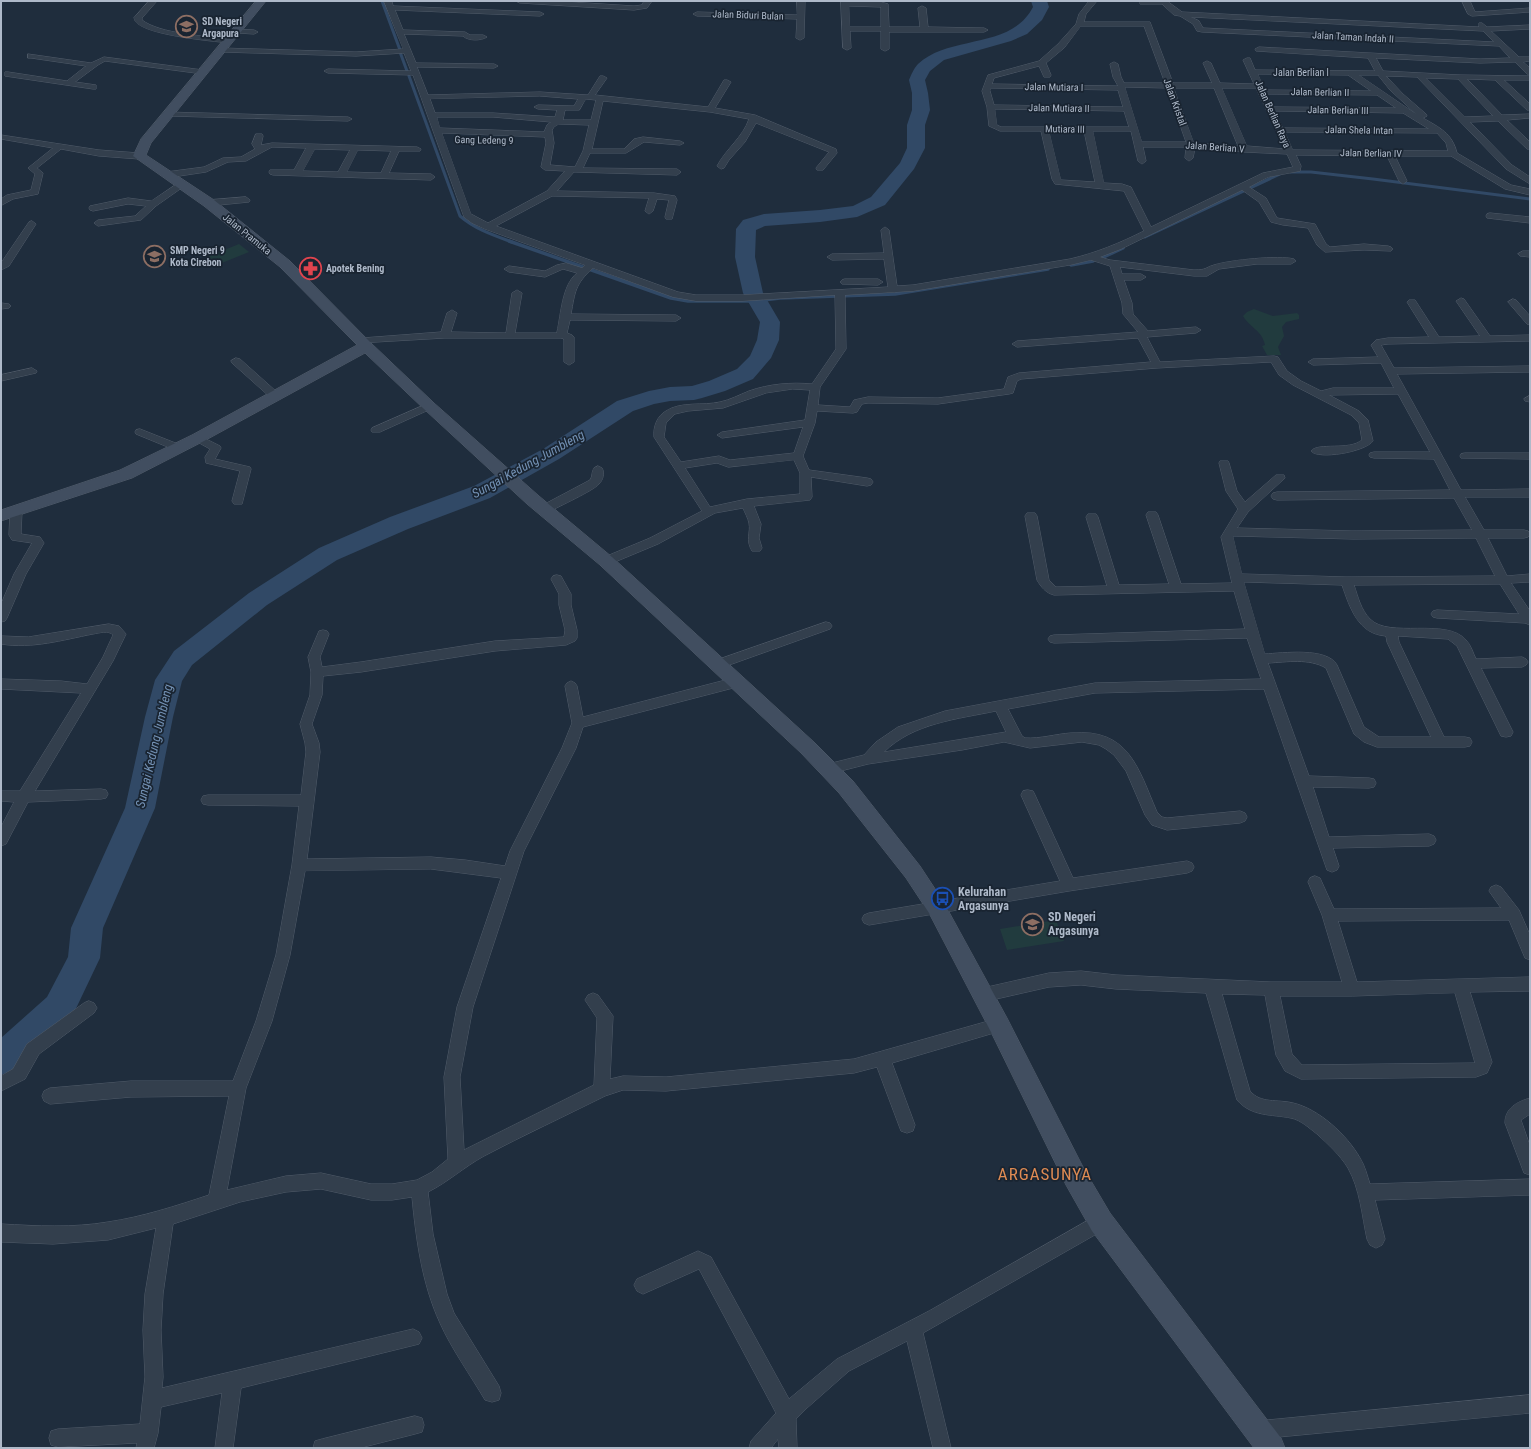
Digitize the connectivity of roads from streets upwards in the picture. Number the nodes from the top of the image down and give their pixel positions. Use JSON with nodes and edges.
{"nodes":[{"id":1,"x":154,"y":1,"type":"edge"},
{"id":2,"x":262,"y":1,"type":"edge"},
{"id":3,"x":520,"y":1,"type":"edge"},
{"id":4,"x":648,"y":1,"type":"edge"},
{"id":5,"x":801,"y":1,"type":"edge"},
{"id":6,"x":1143,"y":1,"type":"edge"},
{"id":7,"x":1466,"y":1,"type":"edge"},
{"id":8,"x":1514,"y":1,"type":"edge"},
{"id":9,"x":846,"y":2,"type":"edge"},
{"id":10,"x":1094,"y":3,"type":"edge"},
{"id":11,"x":389,"y":4,"type":"edge"},
{"id":12,"x":495,"y":8,"type":"junction"},
{"id":13,"x":922,"y":8,"type":"dead end"},
{"id":14,"x":1528,"y":12,"type":"edge"},
{"id":15,"x":540,"y":14,"type":"dead end"},
{"id":16,"x":697,"y":14,"type":"dead end"},
{"id":17,"x":1182,"y":14,"type":"junction"},
{"id":18,"x":1472,"y":14,"type":"junction"},
{"id":19,"x":800,"y":17,"type":"junction"},
{"id":20,"x":1147,"y":18,"type":"junction"},
{"id":21,"x":489,"y":20,"type":"dead end"},
{"id":22,"x":1314,"y":21,"type":"junction"},
{"id":23,"x":1079,"y":24,"type":"junction"},
{"id":24,"x":1397,"y":25,"type":"junction"},
{"id":25,"x":1530,"y":27,"type":"edge"},
{"id":26,"x":1518,"y":28,"type":"junction"},
{"id":27,"x":847,"y":29,"type":"junction"},
{"id":28,"x":884,"y":29,"type":"junction"},
{"id":29,"x":924,"y":29,"type":"junction"},
{"id":30,"x":1485,"y":29,"type":"junction"},
{"id":31,"x":984,"y":30,"type":"dead end"},
{"id":32,"x":237,"y":31,"type":"junction"},
{"id":33,"x":254,"y":32,"type":"dead end"},
{"id":34,"x":400,"y":32,"type":"junction"},
{"id":35,"x":1526,"y":35,"type":"dead end"},
{"id":36,"x":483,"y":37,"type":"dead end"},
{"id":37,"x":800,"y":38,"type":"dead end"},
{"id":38,"x":1403,"y":40,"type":"junction"},
{"id":39,"x":228,"y":41,"type":"junction"},
{"id":40,"x":1322,"y":44,"type":"junction"},
{"id":41,"x":1499,"y":44,"type":"junction"},
{"id":42,"x":847,"y":48,"type":"dead end"},
{"id":43,"x":886,"y":49,"type":"dead end"},
{"id":44,"x":1259,"y":49,"type":"dead end"},
{"id":45,"x":221,"y":50,"type":"junction"},
{"id":46,"x":407,"y":51,"type":"junction"},
{"id":47,"x":31,"y":56,"type":"dead end"},
{"id":48,"x":1371,"y":56,"type":"junction"},
{"id":49,"x":1530,"y":59,"type":"edge"},
{"id":50,"x":1247,"y":60,"type":"dead end"},
{"id":51,"x":1516,"y":60,"type":"junction"},
{"id":52,"x":1042,"y":63,"type":"junction"},
{"id":53,"x":1207,"y":63,"type":"dead end"},
{"id":54,"x":1114,"y":64,"type":"dead end"},
{"id":55,"x":92,"y":65,"type":"junction"},
{"id":56,"x":494,"y":66,"type":"dead end"},
{"id":57,"x":414,"y":69,"type":"junction"},
{"id":58,"x":328,"y":71,"type":"dead end"},
{"id":59,"x":203,"y":72,"type":"junction"},
{"id":60,"x":1253,"y":72,"type":"junction"},
{"id":61,"x":1349,"y":72,"type":"junction"},
{"id":62,"x":1530,"y":72,"type":"edge"},
{"id":63,"x":1379,"y":73,"type":"junction"},
{"id":64,"x":8,"y":74,"type":"dead end"},
{"id":65,"x":1047,"y":75,"type":"dead end"},
{"id":66,"x":1419,"y":75,"type":"junction"},
{"id":67,"x":1460,"y":77,"type":"junction"},
{"id":68,"x":603,"y":78,"type":"dead end"},
{"id":69,"x":1497,"y":78,"type":"junction"},
{"id":70,"x":1530,"y":78,"type":"edge"},
{"id":71,"x":727,"y":82,"type":"dead end"},
{"id":72,"x":69,"y":83,"type":"junction"},
{"id":73,"x":1169,"y":85,"type":"junction"},
{"id":74,"x":1217,"y":85,"type":"junction"},
{"id":75,"x":988,"y":86,"type":"junction"},
{"id":76,"x":1121,"y":86,"type":"junction"},
{"id":77,"x":93,"y":87,"type":"dead end"},
{"id":78,"x":1262,"y":89,"type":"junction"},
{"id":79,"x":1378,"y":93,"type":"junction"},
{"id":80,"x":424,"y":96,"type":"junction"},
{"id":81,"x":587,"y":97,"type":"junction"},
{"id":82,"x":600,"y":98,"type":"junction"},
{"id":83,"x":991,"y":107,"type":"junction"},
{"id":84,"x":538,"y":108,"type":"dead end"},
{"id":85,"x":561,"y":108,"type":"junction"},
{"id":86,"x":1271,"y":108,"type":"junction"},
{"id":87,"x":1530,"y":108,"type":"edge"},
{"id":88,"x":1127,"y":109,"type":"junction"},
{"id":89,"x":710,"y":110,"type":"junction"},
{"id":90,"x":1405,"y":112,"type":"junction"},
{"id":91,"x":169,"y":114,"type":"junction"},
{"id":92,"x":432,"y":115,"type":"junction"},
{"id":93,"x":493,"y":116,"type":"junction"},
{"id":94,"x":1423,"y":116,"type":"dead end"},
{"id":95,"x":1530,"y":116,"type":"edge"},
{"id":96,"x":1500,"y":118,"type":"junction"},
{"id":97,"x":348,"y":119,"type":"dead end"},
{"id":98,"x":754,"y":119,"type":"junction"},
{"id":99,"x":1463,"y":120,"type":"junction"},
{"id":100,"x":558,"y":121,"type":"junction"},
{"id":101,"x":594,"y":123,"type":"junction"},
{"id":102,"x":1044,"y":129,"type":"junction"},
{"id":103,"x":436,"y":130,"type":"junction"},
{"id":104,"x":1088,"y":130,"type":"junction"},
{"id":105,"x":1134,"y":130,"type":"junction"},
{"id":106,"x":1279,"y":130,"type":"junction"},
{"id":107,"x":1439,"y":131,"type":"junction"},
{"id":108,"x":486,"y":133,"type":"junction"},
{"id":109,"x":548,"y":135,"type":"junction"},
{"id":110,"x":259,"y":136,"type":"dead end"},
{"id":111,"x":2,"y":138,"type":"edge"},
{"id":112,"x":440,"y":139,"type":"junction"},
{"id":113,"x":528,"y":141,"type":"dead end"},
{"id":114,"x":680,"y":143,"type":"dead end"},
{"id":115,"x":1140,"y":144,"type":"junction"},
{"id":116,"x":1191,"y":145,"type":"junction"},
{"id":117,"x":312,"y":146,"type":"junction"},
{"id":118,"x":59,"y":147,"type":"junction"},
{"id":119,"x":355,"y":147,"type":"junction"},
{"id":120,"x":1530,"y":147,"type":"edge"},
{"id":121,"x":396,"y":148,"type":"junction"},
{"id":122,"x":417,"y":149,"type":"dead end"},
{"id":123,"x":260,"y":150,"type":"junction"},
{"id":124,"x":1244,"y":150,"type":"junction"},
{"id":125,"x":587,"y":151,"type":"junction"},
{"id":126,"x":1290,"y":152,"type":"junction"},
{"id":127,"x":1390,"y":154,"type":"junction"},
{"id":128,"x":1453,"y":154,"type":"junction"},
{"id":129,"x":139,"y":156,"type":"junction"},
{"id":130,"x":1189,"y":158,"type":"dead end"},
{"id":131,"x":1142,"y":161,"type":"dead end"},
{"id":132,"x":721,"y":166,"type":"dead end"},
{"id":133,"x":820,"y":168,"type":"dead end"},
{"id":134,"x":575,"y":169,"type":"junction"},
{"id":135,"x":273,"y":172,"type":"dead end"},
{"id":136,"x":676,"y":172,"type":"dead end"},
{"id":137,"x":296,"y":173,"type":"junction"},
{"id":138,"x":166,"y":175,"type":"junction"},
{"id":139,"x":341,"y":175,"type":"junction"},
{"id":140,"x":384,"y":176,"type":"junction"},
{"id":141,"x":431,"y":177,"type":"dead end"},
{"id":142,"x":1403,"y":181,"type":"dead end"},
{"id":143,"x":1530,"y":181,"type":"edge"},
{"id":144,"x":180,"y":185,"type":"junction"},
{"id":145,"x":1100,"y":185,"type":"junction"},
{"id":146,"x":1245,"y":188,"type":"junction"},
{"id":147,"x":1530,"y":192,"type":"edge"},
{"id":148,"x":550,"y":193,"type":"junction"},
{"id":149,"x":654,"y":196,"type":"junction"},
{"id":150,"x":246,"y":200,"type":"dead end"},
{"id":151,"x":2,"y":202,"type":"edge"},
{"id":152,"x":209,"y":203,"type":"junction"},
{"id":153,"x":153,"y":204,"type":"junction"},
{"id":154,"x":93,"y":208,"type":"dead end"},
{"id":155,"x":649,"y":211,"type":"dead end"},
{"id":156,"x":1490,"y":216,"type":"dead end"},
{"id":157,"x":669,"y":217,"type":"dead end"},
{"id":158,"x":138,"y":218,"type":"junction"},
{"id":159,"x":1530,"y":220,"type":"edge"},
{"id":160,"x":98,"y":223,"type":"dead end"},
{"id":161,"x":32,"y":224,"type":"dead end"},
{"id":162,"x":146,"y":224,"type":"dead end"},
{"id":163,"x":488,"y":227,"type":"junction"},
{"id":164,"x":885,"y":230,"type":"dead end"},
{"id":165,"x":1149,"y":232,"type":"junction"},
{"id":166,"x":1388,"y":249,"type":"dead end"},
{"id":167,"x":889,"y":256,"type":"junction"},
{"id":168,"x":832,"y":257,"type":"dead end"},
{"id":169,"x":1091,"y":258,"type":"junction"},
{"id":170,"x":1291,"y":261,"type":"dead end"},
{"id":171,"x":1114,"y":264,"type":"junction"},
{"id":172,"x":1,"y":266,"type":"edge"},
{"id":173,"x":587,"y":268,"type":"junction"},
{"id":174,"x":509,"y":270,"type":"dead end"},
{"id":175,"x":1120,"y":277,"type":"junction"},
{"id":176,"x":1141,"y":277,"type":"dead end"},
{"id":177,"x":845,"y":282,"type":"dead end"},
{"id":178,"x":892,"y":285,"type":"junction"},
{"id":179,"x":518,"y":293,"type":"dead end"},
{"id":180,"x":840,"y":294,"type":"junction"},
{"id":181,"x":1461,"y":301,"type":"dead end"},
{"id":182,"x":1412,"y":302,"type":"dead end"},
{"id":183,"x":1513,"y":302,"type":"dead end"},
{"id":184,"x":452,"y":313,"type":"dead end"},
{"id":185,"x":566,"y":317,"type":"junction"},
{"id":186,"x":676,"y":318,"type":"dead end"},
{"id":187,"x":1530,"y":322,"type":"edge"},
{"id":188,"x":1196,"y":330,"type":"dead end"},
{"id":189,"x":1143,"y":334,"type":"junction"},
{"id":190,"x":445,"y":335,"type":"junction"},
{"id":191,"x":561,"y":335,"type":"junction"},
{"id":192,"x":510,"y":336,"type":"junction"},
{"id":193,"x":1530,"y":338,"type":"edge"},
{"id":194,"x":1487,"y":339,"type":"junction"},
{"id":195,"x":1436,"y":340,"type":"junction"},
{"id":196,"x":364,"y":344,"type":"junction"},
{"id":197,"x":1017,"y":344,"type":"dead end"},
{"id":198,"x":1385,"y":360,"type":"junction"},
{"id":199,"x":236,"y":361,"type":"dead end"},
{"id":200,"x":569,"y":362,"type":"dead end"},
{"id":201,"x":1312,"y":362,"type":"dead end"},
{"id":202,"x":1156,"y":365,"type":"junction"},
{"id":203,"x":1530,"y":369,"type":"edge"},
{"id":204,"x":32,"y":371,"type":"dead end"},
{"id":205,"x":1392,"y":371,"type":"junction"},
{"id":206,"x":1,"y":378,"type":"edge"},
{"id":207,"x":815,"y":387,"type":"junction"},
{"id":208,"x":1402,"y":391,"type":"junction"},
{"id":209,"x":1318,"y":394,"type":"junction"},
{"id":210,"x":274,"y":395,"type":"junction"},
{"id":211,"x":429,"y":406,"type":"junction"},
{"id":212,"x":812,"y":408,"type":"junction"},
{"id":213,"x":810,"y":423,"type":"junction"},
{"id":214,"x":376,"y":430,"type":"dead end"},
{"id":215,"x":140,"y":432,"type":"dead end"},
{"id":216,"x":722,"y":435,"type":"dead end"},
{"id":217,"x":198,"y":438,"type":"junction"},
{"id":218,"x":179,"y":448,"type":"junction"},
{"id":219,"x":1316,"y":451,"type":"dead end"},
{"id":220,"x":1374,"y":455,"type":"dead end"},
{"id":221,"x":798,"y":456,"type":"junction"},
{"id":222,"x":1437,"y":456,"type":"junction"},
{"id":223,"x":1465,"y":456,"type":"dead end"},
{"id":224,"x":1530,"y":456,"type":"edge"},
{"id":225,"x":1224,"y":463,"type":"dead end"},
{"id":226,"x":678,"y":466,"type":"junction"},
{"id":227,"x":598,"y":470,"type":"dead end"},
{"id":228,"x":805,"y":473,"type":"junction"},
{"id":229,"x":1280,"y":478,"type":"dead end"},
{"id":230,"x":868,"y":482,"type":"dead end"},
{"id":231,"x":1457,"y":493,"type":"junction"},
{"id":232,"x":1530,"y":493,"type":"edge"},
{"id":233,"x":1277,"y":496,"type":"dead end"},
{"id":234,"x":238,"y":501,"type":"dead end"},
{"id":235,"x":747,"y":503,"type":"junction"},
{"id":236,"x":539,"y":505,"type":"junction"},
{"id":237,"x":1244,"y":508,"type":"junction"},
{"id":238,"x":708,"y":512,"type":"junction"},
{"id":239,"x":8,"y":514,"type":"edge"},
{"id":240,"x":1152,"y":515,"type":"dead end"},
{"id":241,"x":1031,"y":516,"type":"dead end"},
{"id":242,"x":1092,"y":518,"type":"dead end"},
{"id":243,"x":1229,"y":532,"type":"junction"},
{"id":244,"x":1480,"y":534,"type":"junction"},
{"id":245,"x":1524,"y":534,"type":"dead end"},
{"id":246,"x":756,"y":548,"type":"dead end"},
{"id":247,"x":606,"y":561,"type":"junction"},
{"id":248,"x":1530,"y":578,"type":"edge"},
{"id":249,"x":557,"y":579,"type":"dead end"},
{"id":250,"x":1347,"y":580,"type":"junction"},
{"id":251,"x":1503,"y":580,"type":"junction"},
{"id":252,"x":1237,"y":582,"type":"junction"},
{"id":253,"x":1176,"y":588,"type":"junction"},
{"id":254,"x":1114,"y":590,"type":"junction"},
{"id":255,"x":1437,"y":614,"type":"dead end"},
{"id":256,"x":1,"y":618,"type":"edge"},
{"id":257,"x":1530,"y":620,"type":"edge"},
{"id":258,"x":826,"y":626,"type":"dead end"},
{"id":259,"x":1391,"y":631,"type":"junction"},
{"id":260,"x":1252,"y":633,"type":"junction"},
{"id":261,"x":323,"y":634,"type":"dead end"},
{"id":262,"x":1054,"y":639,"type":"dead end"},
{"id":263,"x":1,"y":640,"type":"edge"},
{"id":264,"x":1261,"y":659,"type":"junction"},
{"id":265,"x":1522,"y":662,"type":"dead end"},
{"id":266,"x":718,"y":664,"type":"junction"},
{"id":267,"x":1473,"y":664,"type":"junction"},
{"id":268,"x":317,"y":672,"type":"junction"},
{"id":269,"x":737,"y":682,"type":"junction"},
{"id":270,"x":1,"y":684,"type":"edge"},
{"id":271,"x":1269,"y":684,"type":"junction"},
{"id":272,"x":572,"y":686,"type":"dead end"},
{"id":273,"x":90,"y":689,"type":"junction"},
{"id":274,"x":1000,"y":706,"type":"junction"},
{"id":275,"x":578,"y":723,"type":"junction"},
{"id":276,"x":1506,"y":732,"type":"dead end"},
{"id":277,"x":1016,"y":738,"type":"junction"},
{"id":278,"x":1440,"y":742,"type":"junction"},
{"id":279,"x":1465,"y":742,"type":"dead end"},
{"id":280,"x":868,"y":759,"type":"junction"},
{"id":281,"x":830,"y":769,"type":"junction"},
{"id":282,"x":1304,"y":781,"type":"junction"},
{"id":283,"x":1369,"y":784,"type":"dead end"},
{"id":284,"x":101,"y":794,"type":"dead end"},
{"id":285,"x":1028,"y":795,"type":"dead end"},
{"id":286,"x":1,"y":796,"type":"edge"},
{"id":287,"x":24,"y":797,"type":"junction"},
{"id":288,"x":208,"y":800,"type":"dead end"},
{"id":289,"x":307,"y":801,"type":"junction"},
{"id":290,"x":1240,"y":817,"type":"dead end"},
{"id":291,"x":1,"y":840,"type":"edge"},
{"id":292,"x":1429,"y":840,"type":"dead end"},
{"id":293,"x":1324,"y":843,"type":"junction"},
{"id":294,"x":299,"y":865,"type":"junction"},
{"id":295,"x":1332,"y":866,"type":"dead end"},
{"id":296,"x":1187,"y":867,"type":"dead end"},
{"id":297,"x":510,"y":873,"type":"junction"},
{"id":298,"x":1315,"y":882,"type":"dead end"},
{"id":299,"x":1069,"y":885,"type":"junction"},
{"id":300,"x":1496,"y":891,"type":"dead end"},
{"id":301,"x":936,"y":907,"type":"junction"},
{"id":302,"x":1514,"y":914,"type":"junction"},
{"id":303,"x":1329,"y":915,"type":"junction"},
{"id":304,"x":869,"y":919,"type":"dead end"},
{"id":305,"x":1530,"y":953,"type":"edge"},
{"id":306,"x":1530,"y":984,"type":"edge"},
{"id":307,"x":1212,"y":986,"type":"junction"},
{"id":308,"x":1461,"y":987,"type":"junction"},
{"id":309,"x":1271,"y":989,"type":"junction"},
{"id":310,"x":1352,"y":989,"type":"junction"},
{"id":311,"x":983,"y":994,"type":"junction"},
{"id":312,"x":593,"y":1000,"type":"dead end"},
{"id":313,"x":89,"y":1008,"type":"dead end"},
{"id":314,"x":999,"y":1025,"type":"junction"},
{"id":315,"x":882,"y":1058,"type":"junction"},
{"id":316,"x":1,"y":1084,"type":"edge"},
{"id":317,"x":238,"y":1088,"type":"junction"},
{"id":318,"x":602,"y":1089,"type":"junction"},
{"id":319,"x":50,"y":1096,"type":"dead end"},
{"id":320,"x":1530,"y":1106,"type":"edge"},
{"id":321,"x":907,"y":1126,"type":"dead end"},
{"id":322,"x":456,"y":1163,"type":"junction"},
{"id":323,"x":1530,"y":1167,"type":"edge"},
{"id":324,"x":1530,"y":1187,"type":"edge"},
{"id":325,"x":419,"y":1188,"type":"junction"},
{"id":326,"x":1365,"y":1192,"type":"junction"},
{"id":327,"x":216,"y":1201,"type":"junction"},
{"id":328,"x":164,"y":1218,"type":"junction"},
{"id":329,"x":1101,"y":1222,"type":"junction"},
{"id":330,"x":1,"y":1233,"type":"edge"},
{"id":331,"x":1376,"y":1239,"type":"dead end"},
{"id":332,"x":643,"y":1285,"type":"dead end"},
{"id":333,"x":913,"y":1328,"type":"junction"},
{"id":334,"x":413,"y":1338,"type":"dead end"},
{"id":335,"x":233,"y":1381,"type":"junction"},
{"id":336,"x":492,"y":1393,"type":"dead end"},
{"id":337,"x":152,"y":1400,"type":"junction"},
{"id":338,"x":1530,"y":1404,"type":"edge"},
{"id":339,"x":787,"y":1414,"type":"junction"},
{"id":340,"x":415,"y":1425,"type":"dead end"},
{"id":341,"x":1258,"y":1430,"type":"junction"},
{"id":342,"x":58,"y":1438,"type":"dead end"},
{"id":343,"x":147,"y":1440,"type":"edge"},
{"id":344,"x":224,"y":1448,"type":"edge"},
{"id":345,"x":322,"y":1448,"type":"edge"},
{"id":346,"x":758,"y":1448,"type":"edge"},
{"id":347,"x":788,"y":1448,"type":"edge"},
{"id":348,"x":942,"y":1448,"type":"edge"},
{"id":349,"x":1270,"y":1448,"type":"edge"}],
"edges":[{"from":1,"to":39,"type":"street"},
{"from":2,"to":32,"type":"street"},
{"from":3,"to":4,"type":"street"},
{"from":5,"to":19,"type":"street"},
{"from":6,"to":17,"type":"street"},
{"from":6,"to":20,"type":"street","name":"Jalan Kristal"},
{"from":7,"to":18,"type":"street"},
{"from":8,"to":14,"type":"street"},
{"from":9,"to":27,"type":"street"},
{"from":9,"to":28,"type":"street"},
{"from":10,"to":23,"type":"street"},
{"from":11,"to":12,"type":"street"},
{"from":11,"to":34,"type":"street"},
{"from":12,"to":15,"type":"street"},
{"from":12,"to":21,"type":"street"},
{"from":13,"to":29,"type":"street"},
{"from":14,"to":18,"type":"street"},
{"from":16,"to":19,"type":"street","name":"Jalan Biduri Bulan"},
{"from":17,"to":22,"type":"street"},
{"from":17,"to":40,"type":"street","name":"Jalan Taman Indah II"},
{"from":18,"to":30,"type":"street"},
{"from":19,"to":37,"type":"street"},
{"from":20,"to":23,"type":"street"},
{"from":20,"to":73,"type":"street","name":"Jalan Kristal"},
{"from":22,"to":24,"type":"street"},
{"from":22,"to":40,"type":"street"},
{"from":23,"to":52,"type":"street"},
{"from":24,"to":30,"type":"street"},
{"from":24,"to":38,"type":"street"},
{"from":25,"to":26,"type":"street"},
{"from":26,"to":30,"type":"street"},
{"from":26,"to":35,"type":"street"},
{"from":27,"to":28,"type":"street"},
{"from":27,"to":42,"type":"street"},
{"from":28,"to":29,"type":"street"},
{"from":28,"to":43,"type":"street"},
{"from":29,"to":31,"type":"street"},
{"from":30,"to":41,"type":"street"},
{"from":32,"to":33,"type":"street"},
{"from":32,"to":39,"type":"street"},
{"from":34,"to":36,"type":"street"},
{"from":34,"to":46,"type":"street"},
{"from":38,"to":40,"type":"street","name":"Jalan Taman Indah II"},
{"from":38,"to":41,"type":"street","name":"Jalan Taman Indah II"},
{"from":39,"to":45,"type":"street"},
{"from":40,"to":44,"type":"street"},
{"from":40,"to":48,"type":"street"},
{"from":41,"to":51,"type":"street"},
{"from":45,"to":46,"type":"street"},
{"from":45,"to":59,"type":"street"},
{"from":46,"to":57,"type":"street"},
{"from":47,"to":55,"type":"street"},
{"from":48,"to":51,"type":"street"},
{"from":48,"to":63,"type":"street"},
{"from":49,"to":51,"type":"street"},
{"from":50,"to":60,"type":"street","name":"Jalan Berlian Raya"},
{"from":51,"to":62,"type":"street"},
{"from":52,"to":65,"type":"street"},
{"from":52,"to":75,"type":"street"},
{"from":53,"to":74,"type":"street"},
{"from":54,"to":76,"type":"street"},
{"from":55,"to":59,"type":"street"},
{"from":55,"to":72,"type":"street"},
{"from":56,"to":57,"type":"street"},
{"from":57,"to":58,"type":"street"},
{"from":57,"to":80,"type":"street"},
{"from":59,"to":91,"type":"street"},
{"from":60,"to":61,"type":"street","name":"Jalan Berlian l"},
{"from":60,"to":78,"type":"street","name":"Jalan Berlian Raya"},
{"from":61,"to":63,"type":"street","name":"Jalan Berlian l"},
{"from":61,"to":79,"type":"street"},
{"from":63,"to":66,"type":"street","name":"Jalan Berlian l"},
{"from":63,"to":94,"type":"street"},
{"from":64,"to":72,"type":"street"},
{"from":66,"to":67,"type":"street","name":"Jalan Berlian l"},
{"from":66,"to":99,"type":"street"},
{"from":67,"to":69,"type":"street","name":"Jalan Berlian l"},
{"from":67,"to":96,"type":"street"},
{"from":68,"to":81,"type":"street"},
{"from":69,"to":70,"type":"street","name":"Jalan Berlian l"},
{"from":69,"to":87,"type":"street"},
{"from":71,"to":89,"type":"street"},
{"from":72,"to":77,"type":"street"},
{"from":73,"to":74,"type":"street","name":"Jalan Berlian II"},
{"from":73,"to":76,"type":"street","name":"Jalan Mutiara I"},
{"from":73,"to":116,"type":"street","name":"Jalan Kristal"},
{"from":74,"to":78,"type":"street","name":"Jalan Berlian II"},
{"from":74,"to":124,"type":"street"},
{"from":75,"to":76,"type":"street","name":"Jalan Mutiara I"},
{"from":75,"to":83,"type":"street"},
{"from":76,"to":88,"type":"street"},
{"from":78,"to":79,"type":"street","name":"Jalan Berlian II"},
{"from":78,"to":86,"type":"street","name":"Jalan Berlian Raya"},
{"from":79,"to":90,"type":"street"},
{"from":80,"to":81,"type":"street"},
{"from":80,"to":92,"type":"street"},
{"from":81,"to":82,"type":"street"},
{"from":81,"to":85,"type":"street"},
{"from":82,"to":89,"type":"street"},
{"from":82,"to":101,"type":"street"},
{"from":83,"to":88,"type":"street","name":"Jalan Mutiara II"},
{"from":83,"to":102,"type":"street","name":"Mutiara III"},
{"from":84,"to":85,"type":"street"},
{"from":85,"to":100,"type":"street"},
{"from":86,"to":90,"type":"street","name":"Jalan Berlian III"},
{"from":86,"to":106,"type":"street","name":"Jalan Berlian Raya"},
{"from":88,"to":105,"type":"street"},
{"from":89,"to":98,"type":"street"},
{"from":90,"to":107,"type":"street"},
{"from":91,"to":97,"type":"street"},
{"from":91,"to":129,"type":"street"},
{"from":92,"to":93,"type":"street"},
{"from":92,"to":103,"type":"street"},
{"from":93,"to":100,"type":"street"},
{"from":93,"to":108,"type":"street"},
{"from":95,"to":96,"type":"street"},
{"from":96,"to":99,"type":"street"},
{"from":96,"to":120,"type":"street"},
{"from":98,"to":132,"type":"street"},
{"from":98,"to":133,"type":"street"},
{"from":99,"to":143,"type":"street"},
{"from":100,"to":101,"type":"street"},
{"from":100,"to":109,"type":"street"},
{"from":101,"to":125,"type":"street"},
{"from":102,"to":104,"type":"street","name":"Mutiara III"},
{"from":102,"to":145,"type":"street"},
{"from":103,"to":108,"type":"street"},
{"from":103,"to":112,"type":"street"},
{"from":104,"to":105,"type":"street","name":"Mutiara III"},
{"from":104,"to":145,"type":"street"},
{"from":105,"to":115,"type":"street"},
{"from":106,"to":107,"type":"street","name":"Jalan Shela Intan"},
{"from":106,"to":126,"type":"street","name":"Jalan Berlian Raya"},
{"from":107,"to":128,"type":"street"},
{"from":108,"to":109,"type":"street"},
{"from":109,"to":134,"type":"street"},
{"from":110,"to":123,"type":"street"},
{"from":111,"to":118,"type":"street"},
{"from":112,"to":113,"type":"street","name":"Gang Ledeng 9"},
{"from":112,"to":163,"type":"street"},
{"from":114,"to":125,"type":"street"},
{"from":115,"to":116,"type":"street","name":"Jalan Berlian V"},
{"from":115,"to":131,"type":"street"},
{"from":116,"to":124,"type":"street","name":"Jalan Berlian V"},
{"from":116,"to":130,"type":"street"},
{"from":117,"to":119,"type":"street"},
{"from":117,"to":123,"type":"street"},
{"from":117,"to":137,"type":"street"},
{"from":118,"to":129,"type":"street"},
{"from":118,"to":151,"type":"street"},
{"from":119,"to":121,"type":"street"},
{"from":119,"to":139,"type":"street"},
{"from":121,"to":122,"type":"street"},
{"from":121,"to":140,"type":"street"},
{"from":123,"to":138,"type":"street"},
{"from":124,"to":126,"type":"street","name":"Jalan Berlian V"},
{"from":125,"to":134,"type":"street"},
{"from":126,"to":127,"type":"street","name":"Jalan Berlian IV"},
{"from":126,"to":146,"type":"street","name":"Jalan Berlian Raya"},
{"from":127,"to":128,"type":"street","name":"Jalan Berlian IV"},
{"from":127,"to":142,"type":"street"},
{"from":128,"to":147,"type":"street"},
{"from":129,"to":138,"type":"street","name":"Jalan Pramuka"},
{"from":134,"to":136,"type":"street"},
{"from":134,"to":148,"type":"street"},
{"from":135,"to":137,"type":"street"},
{"from":137,"to":139,"type":"street"},
{"from":138,"to":144,"type":"street","name":"Jalan Pramuka"},
{"from":139,"to":140,"type":"street"},
{"from":140,"to":141,"type":"street"},
{"from":144,"to":152,"type":"street","name":"Jalan Pramuka"},
{"from":144,"to":153,"type":"street"},
{"from":145,"to":165,"type":"street"},
{"from":146,"to":165,"type":"street"},
{"from":146,"to":166,"type":"street"},
{"from":148,"to":149,"type":"street"},
{"from":148,"to":163,"type":"street"},
{"from":149,"to":155,"type":"street"},
{"from":149,"to":157,"type":"street"},
{"from":150,"to":152,"type":"street"},
{"from":152,"to":196,"type":"street","name":"Jalan Pramuka"},
{"from":153,"to":154,"type":"street"},
{"from":153,"to":158,"type":"street"},
{"from":156,"to":159,"type":"street"},
{"from":158,"to":160,"type":"street"},
{"from":158,"to":162,"type":"street"},
{"from":161,"to":172,"type":"street"},
{"from":163,"to":173,"type":"street"},
{"from":164,"to":167,"type":"street"},
{"from":165,"to":169,"type":"street"},
{"from":167,"to":168,"type":"street"},
{"from":167,"to":178,"type":"street"},
{"from":169,"to":171,"type":"street"},
{"from":169,"to":178,"type":"street"},
{"from":170,"to":171,"type":"street"},
{"from":171,"to":175,"type":"street"},
{"from":173,"to":174,"type":"street"},
{"from":173,"to":180,"type":"street"},
{"from":173,"to":185,"type":"street"},
{"from":175,"to":176,"type":"street"},
{"from":175,"to":189,"type":"street"},
{"from":177,"to":178,"type":"street"},
{"from":178,"to":180,"type":"street"},
{"from":179,"to":192,"type":"street"},
{"from":180,"to":207,"type":"street"},
{"from":181,"to":194,"type":"street"},
{"from":182,"to":195,"type":"street"},
{"from":183,"to":187,"type":"street"},
{"from":184,"to":190,"type":"street"},
{"from":185,"to":186,"type":"street"},
{"from":185,"to":191,"type":"street"},
{"from":188,"to":189,"type":"street"},
{"from":189,"to":197,"type":"street"},
{"from":189,"to":202,"type":"street"},
{"from":190,"to":192,"type":"street"},
{"from":190,"to":196,"type":"street"},
{"from":191,"to":192,"type":"street"},
{"from":191,"to":200,"type":"street"},
{"from":193,"to":194,"type":"street"},
{"from":194,"to":195,"type":"street"},
{"from":195,"to":198,"type":"street"},
{"from":196,"to":210,"type":"street"},
{"from":196,"to":211,"type":"street","name":"Jalan Pramuka"},
{"from":198,"to":201,"type":"street"},
{"from":198,"to":205,"type":"street"},
{"from":199,"to":210,"type":"street"},
{"from":202,"to":209,"type":"street"},
{"from":202,"to":212,"type":"street"},
{"from":203,"to":205,"type":"street"},
{"from":204,"to":206,"type":"street"},
{"from":205,"to":208,"type":"street"},
{"from":207,"to":212,"type":"street"},
{"from":207,"to":226,"type":"street"},
{"from":208,"to":209,"type":"street"},
{"from":208,"to":222,"type":"street"},
{"from":209,"to":219,"type":"street"},
{"from":210,"to":217,"type":"street"},
{"from":211,"to":214,"type":"street"},
{"from":211,"to":236,"type":"street","name":"Jalan Pramuka"},
{"from":212,"to":213,"type":"street"},
{"from":213,"to":216,"type":"street"},
{"from":213,"to":221,"type":"street"},
{"from":215,"to":218,"type":"street"},
{"from":217,"to":218,"type":"street"},
{"from":217,"to":234,"type":"street"},
{"from":218,"to":239,"type":"street"},
{"from":220,"to":222,"type":"street"},
{"from":221,"to":226,"type":"street"},
{"from":221,"to":228,"type":"street"},
{"from":222,"to":231,"type":"street"},
{"from":223,"to":224,"type":"street"},
{"from":225,"to":237,"type":"street"},
{"from":226,"to":238,"type":"street"},
{"from":227,"to":236,"type":"street"},
{"from":228,"to":230,"type":"street"},
{"from":228,"to":235,"type":"street"},
{"from":229,"to":237,"type":"street"},
{"from":231,"to":232,"type":"street"},
{"from":231,"to":233,"type":"street"},
{"from":231,"to":244,"type":"street"},
{"from":235,"to":238,"type":"street"},
{"from":235,"to":246,"type":"street"},
{"from":236,"to":247,"type":"street","name":"Jalan Pramuka"},
{"from":237,"to":243,"type":"street"},
{"from":238,"to":247,"type":"street"},
{"from":239,"to":256,"type":"street"},
{"from":240,"to":253,"type":"street"},
{"from":241,"to":254,"type":"street"},
{"from":242,"to":254,"type":"street"},
{"from":243,"to":244,"type":"street"},
{"from":243,"to":252,"type":"street"},
{"from":244,"to":245,"type":"street"},
{"from":244,"to":251,"type":"street"},
{"from":247,"to":266,"type":"street","name":"Jalan Pramuka"},
{"from":248,"to":251,"type":"street"},
{"from":249,"to":268,"type":"street"},
{"from":250,"to":251,"type":"street"},
{"from":250,"to":252,"type":"street"},
{"from":250,"to":259,"type":"street"},
{"from":251,"to":257,"type":"street"},
{"from":252,"to":253,"type":"street"},
{"from":252,"to":260,"type":"street"},
{"from":253,"to":254,"type":"street"},
{"from":255,"to":257,"type":"street"},
{"from":258,"to":266,"type":"street"},
{"from":259,"to":267,"type":"street"},
{"from":259,"to":278,"type":"street"},
{"from":260,"to":262,"type":"street"},
{"from":260,"to":264,"type":"street"},
{"from":261,"to":268,"type":"street"},
{"from":263,"to":273,"type":"street"},
{"from":264,"to":271,"type":"street"},
{"from":264,"to":278,"type":"street"},
{"from":265,"to":267,"type":"street"},
{"from":266,"to":269,"type":"street","name":"Jalan Pramuka"},
{"from":267,"to":276,"type":"street"},
{"from":268,"to":289,"type":"street"},
{"from":269,"to":275,"type":"street"},
{"from":269,"to":281,"type":"street","name":"Jalan Pramuka"},
{"from":270,"to":273,"type":"street"},
{"from":271,"to":274,"type":"street"},
{"from":271,"to":282,"type":"street"},
{"from":272,"to":275,"type":"street"},
{"from":273,"to":287,"type":"street"},
{"from":274,"to":277,"type":"street"},
{"from":274,"to":280,"type":"street"},
{"from":275,"to":297,"type":"street"},
{"from":277,"to":280,"type":"street"},
{"from":277,"to":290,"type":"street"},
{"from":278,"to":279,"type":"street"},
{"from":280,"to":281,"type":"street"},
{"from":281,"to":301,"type":"street","name":"Jalan Pramuka"},
{"from":282,"to":283,"type":"street"},
{"from":282,"to":293,"type":"street"},
{"from":284,"to":287,"type":"street"},
{"from":285,"to":299,"type":"street"},
{"from":286,"to":287,"type":"street"},
{"from":287,"to":291,"type":"street"},
{"from":288,"to":289,"type":"street"},
{"from":289,"to":294,"type":"street"},
{"from":292,"to":293,"type":"street"},
{"from":293,"to":295,"type":"street"},
{"from":294,"to":297,"type":"street"},
{"from":294,"to":317,"type":"street"},
{"from":296,"to":299,"type":"street"},
{"from":297,"to":322,"type":"street"},
{"from":298,"to":303,"type":"street"},
{"from":299,"to":301,"type":"street"},
{"from":300,"to":302,"type":"street"},
{"from":301,"to":304,"type":"street"},
{"from":301,"to":311,"type":"street","name":"Jalan Pramuka"},
{"from":302,"to":303,"type":"street"},
{"from":302,"to":305,"type":"street"},
{"from":303,"to":310,"type":"street"},
{"from":306,"to":308,"type":"street"},
{"from":307,"to":309,"type":"street"},
{"from":307,"to":311,"type":"street"},
{"from":307,"to":326,"type":"street"},
{"from":308,"to":309,"type":"street"},
{"from":308,"to":310,"type":"street"},
{"from":309,"to":310,"type":"street"},
{"from":311,"to":314,"type":"street","name":"Jalan Pramuka"},
{"from":312,"to":318,"type":"street"},
{"from":313,"to":316,"type":"street"},
{"from":314,"to":315,"type":"street"},
{"from":314,"to":329,"type":"street","name":"Jalan Pramuka"},
{"from":315,"to":318,"type":"street"},
{"from":315,"to":321,"type":"street"},
{"from":317,"to":319,"type":"street"},
{"from":317,"to":327,"type":"street"},
{"from":318,"to":322,"type":"street"},
{"from":320,"to":323,"type":"street"},
{"from":322,"to":325,"type":"street"},
{"from":324,"to":326,"type":"street"},
{"from":325,"to":327,"type":"street"},
{"from":325,"to":336,"type":"street"},
{"from":326,"to":331,"type":"street"},
{"from":327,"to":328,"type":"street"},
{"from":328,"to":330,"type":"street"},
{"from":328,"to":337,"type":"street"},
{"from":329,"to":333,"type":"street"},
{"from":329,"to":341,"type":"street","name":"Jalan Pramuka"},
{"from":332,"to":339,"type":"street"},
{"from":333,"to":339,"type":"street"},
{"from":333,"to":348,"type":"street"},
{"from":334,"to":335,"type":"street"},
{"from":335,"to":337,"type":"street"},
{"from":335,"to":344,"type":"street"},
{"from":337,"to":343,"type":"street"},
{"from":338,"to":341,"type":"street"},
{"from":339,"to":346,"type":"street"},
{"from":339,"to":347,"type":"street"},
{"from":340,"to":345,"type":"street"},
{"from":341,"to":349,"type":"street","name":"Jalan Pramuka"},
{"from":342,"to":343,"type":"street"}]}
